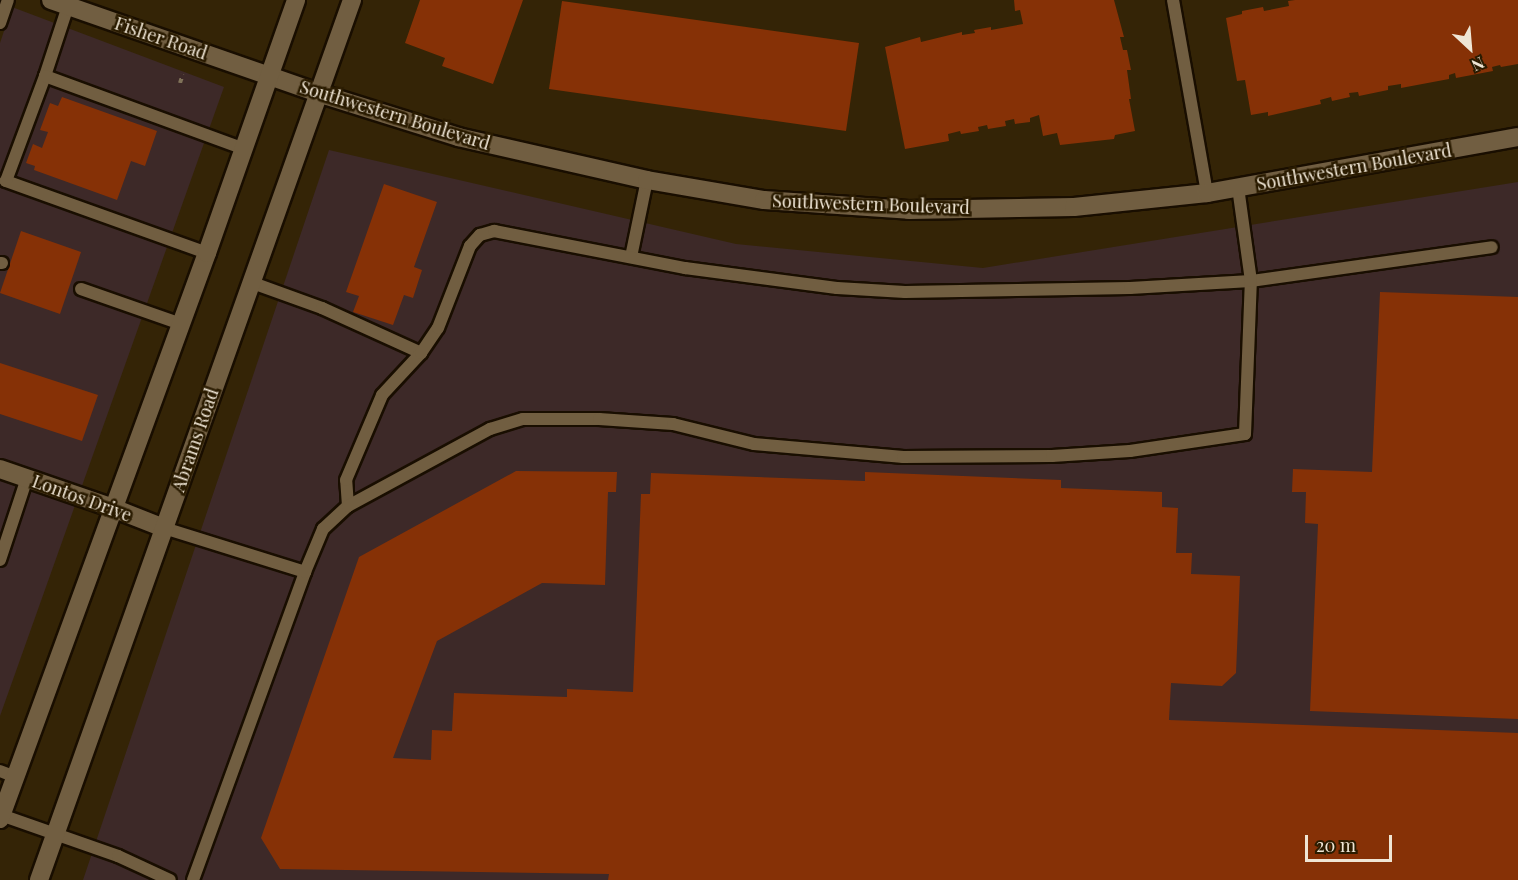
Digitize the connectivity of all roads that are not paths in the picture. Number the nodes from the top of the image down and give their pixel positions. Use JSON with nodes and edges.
{"nodes":[{"id":1,"x":8,"y":0,"type":"edge"},
{"id":2,"x":296,"y":0,"type":"edge"},
{"id":3,"x":352,"y":0,"type":"edge"},
{"id":4,"x":1173,"y":0,"type":"edge"},
{"id":5,"x":60,"y":3,"type":"edge"},
{"id":6,"x":0,"y":23,"type":"edge"},
{"id":7,"x":45,"y":76,"type":"junction"},
{"id":8,"x":270,"y":76,"type":"junction"},
{"id":9,"x":318,"y":93,"type":"junction"},
{"id":10,"x":1518,"y":137,"type":"edge"},
{"id":11,"x":244,"y":149,"type":"junction"},
{"id":12,"x":647,"y":180,"type":"junction"},
{"id":13,"x":1238,"y":187,"type":"junction"},
{"id":14,"x":1207,"y":193,"type":"junction"},
{"id":15,"x":1492,"y":247,"type":"dead end"},
{"id":16,"x":207,"y":253,"type":"junction"},
{"id":17,"x":631,"y":257,"type":"junction"},
{"id":18,"x":1251,"y":281,"type":"junction"},
{"id":19,"x":250,"y":282,"type":"junction"},
{"id":20,"x":81,"y":289,"type":"dead end"},
{"id":21,"x":181,"y":324,"type":"junction"},
{"id":22,"x":421,"y":353,"type":"junction"},
{"id":23,"x":0,"y":469,"type":"edge"},
{"id":24,"x":27,"y":478,"type":"junction"},
{"id":25,"x":348,"y":506,"type":"junction"},
{"id":26,"x":113,"y":508,"type":"junction"},
{"id":27,"x":164,"y":528,"type":"junction"},
{"id":28,"x":0,"y":560,"type":"edge"},
{"id":29,"x":305,"y":572,"type":"junction"},
{"id":30,"x":8,"y":774,"type":"edge"},
{"id":31,"x":1,"y":817,"type":"edge"},
{"id":32,"x":55,"y":835,"type":"junction"},
{"id":33,"x":39,"y":880,"type":"edge"},
{"id":34,"x":170,"y":880,"type":"edge"},
{"id":35,"x":193,"y":880,"type":"edge"}],
"edges":[{"from":1,"to":6,"type":"lane"},
{"from":2,"to":8,"type":"main road"},
{"from":3,"to":9,"type":"main road","name":"Abrams Road"},
{"from":4,"to":14,"type":"lane"},
{"from":5,"to":7,"type":"lane"},
{"from":5,"to":8,"type":"main road","name":"Fisher Road"},
{"from":7,"to":11,"type":"lane"},
{"from":7,"to":16,"type":"lane"},
{"from":8,"to":9,"type":"main road","name":"Southwestern Boulevard"},
{"from":8,"to":11,"type":"main road"},
{"from":9,"to":12,"type":"main road","name":"Southwestern Boulevard"},
{"from":9,"to":19,"type":"main road","name":"Abrams Road"},
{"from":10,"to":13,"type":"main road","name":"Southwestern Boulevard"},
{"from":11,"to":16,"type":"main road"},
{"from":12,"to":14,"type":"main road","name":"Southwestern Boulevard"},
{"from":12,"to":17,"type":"lane"},
{"from":13,"to":14,"type":"main road","name":"Southwestern Boulevard"},
{"from":13,"to":18,"type":"lane"},
{"from":15,"to":18,"type":"lane"},
{"from":16,"to":21,"type":"main road"},
{"from":17,"to":18,"type":"lane"},
{"from":17,"to":22,"type":"lane"},
{"from":18,"to":25,"type":"lane"},
{"from":19,"to":22,"type":"lane"},
{"from":19,"to":27,"type":"main road","name":"Abrams Road"},
{"from":20,"to":21,"type":"lane"},
{"from":21,"to":26,"type":"main road"},
{"from":22,"to":25,"type":"lane"},
{"from":23,"to":24,"type":"main road","name":"Lontos Drive"},
{"from":24,"to":26,"type":"main road","name":"Lontos Drive"},
{"from":24,"to":28,"type":"lane"},
{"from":25,"to":29,"type":"lane"},
{"from":26,"to":27,"type":"main road","name":"Lontos Drive"},
{"from":26,"to":30,"type":"main road"},
{"from":27,"to":29,"type":"lane"},
{"from":27,"to":32,"type":"main road","name":"Abrams Road"},
{"from":29,"to":35,"type":"lane"},
{"from":30,"to":31,"type":"main road"},
{"from":31,"to":32,"type":"lane"},
{"from":32,"to":33,"type":"main road","name":"Abrams Road"},
{"from":32,"to":34,"type":"lane"}]}
